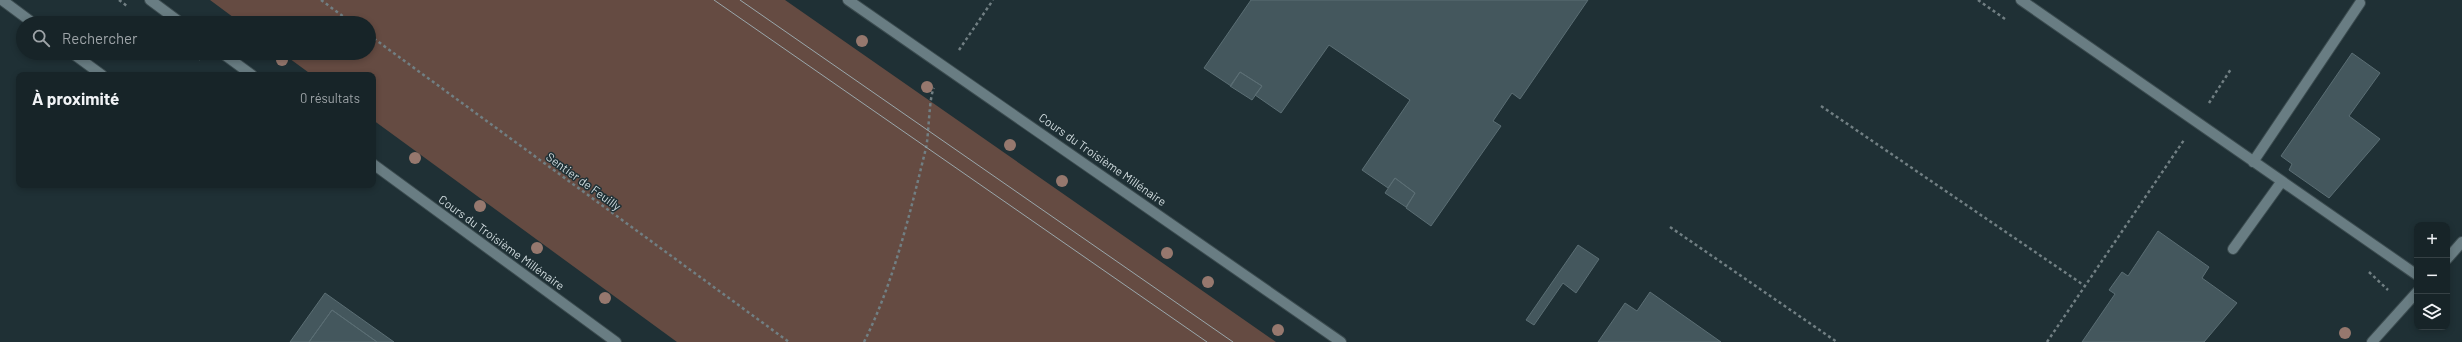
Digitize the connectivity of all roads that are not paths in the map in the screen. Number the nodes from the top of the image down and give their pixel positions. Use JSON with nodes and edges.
{"nodes":[{"id":1,"x":2,"y":0,"type":"edge"},
{"id":2,"x":150,"y":0,"type":"edge"},
{"id":3,"x":848,"y":0,"type":"edge"},
{"id":4,"x":2021,"y":0,"type":"edge"},
{"id":5,"x":2360,"y":3,"type":"dead end"},
{"id":6,"x":23,"y":16,"type":"edge"},
{"id":7,"x":172,"y":16,"type":"edge"},
{"id":8,"x":82,"y":60,"type":"edge"},
{"id":9,"x":232,"y":60,"type":"edge"},
{"id":10,"x":98,"y":72,"type":"edge"},
{"id":11,"x":248,"y":72,"type":"edge"},
{"id":12,"x":2253,"y":162,"type":"junction"},
{"id":13,"x":376,"y":166,"type":"edge"},
{"id":14,"x":2282,"y":181,"type":"junction"},
{"id":15,"x":2462,"y":242,"type":"edge"},
{"id":16,"x":2233,"y":249,"type":"dead end"},
{"id":17,"x":2448,"y":258,"type":"edge"},
{"id":18,"x":2414,"y":273,"type":"edge"},
{"id":19,"x":2415,"y":294,"type":"edge"},
{"id":20,"x":616,"y":342,"type":"edge"},
{"id":21,"x":1341,"y":342,"type":"edge"},
{"id":22,"x":2372,"y":342,"type":"edge"}],
"edges":[{"from":1,"to":6,"type":"street"},
{"from":2,"to":7,"type":"street"},
{"from":3,"to":21,"type":"street","name":"Cours du Troisième Millénaire"},
{"from":4,"to":12,"type":"street"},
{"from":5,"to":12,"type":"street"},
{"from":8,"to":10,"type":"street"},
{"from":9,"to":11,"type":"street"},
{"from":12,"to":14,"type":"street"},
{"from":13,"to":20,"type":"street","name":"Cours du Troisième Millénaire"},
{"from":14,"to":16,"type":"street"},
{"from":14,"to":18,"type":"street"},
{"from":15,"to":17,"type":"street"},
{"from":19,"to":22,"type":"street"}]}
